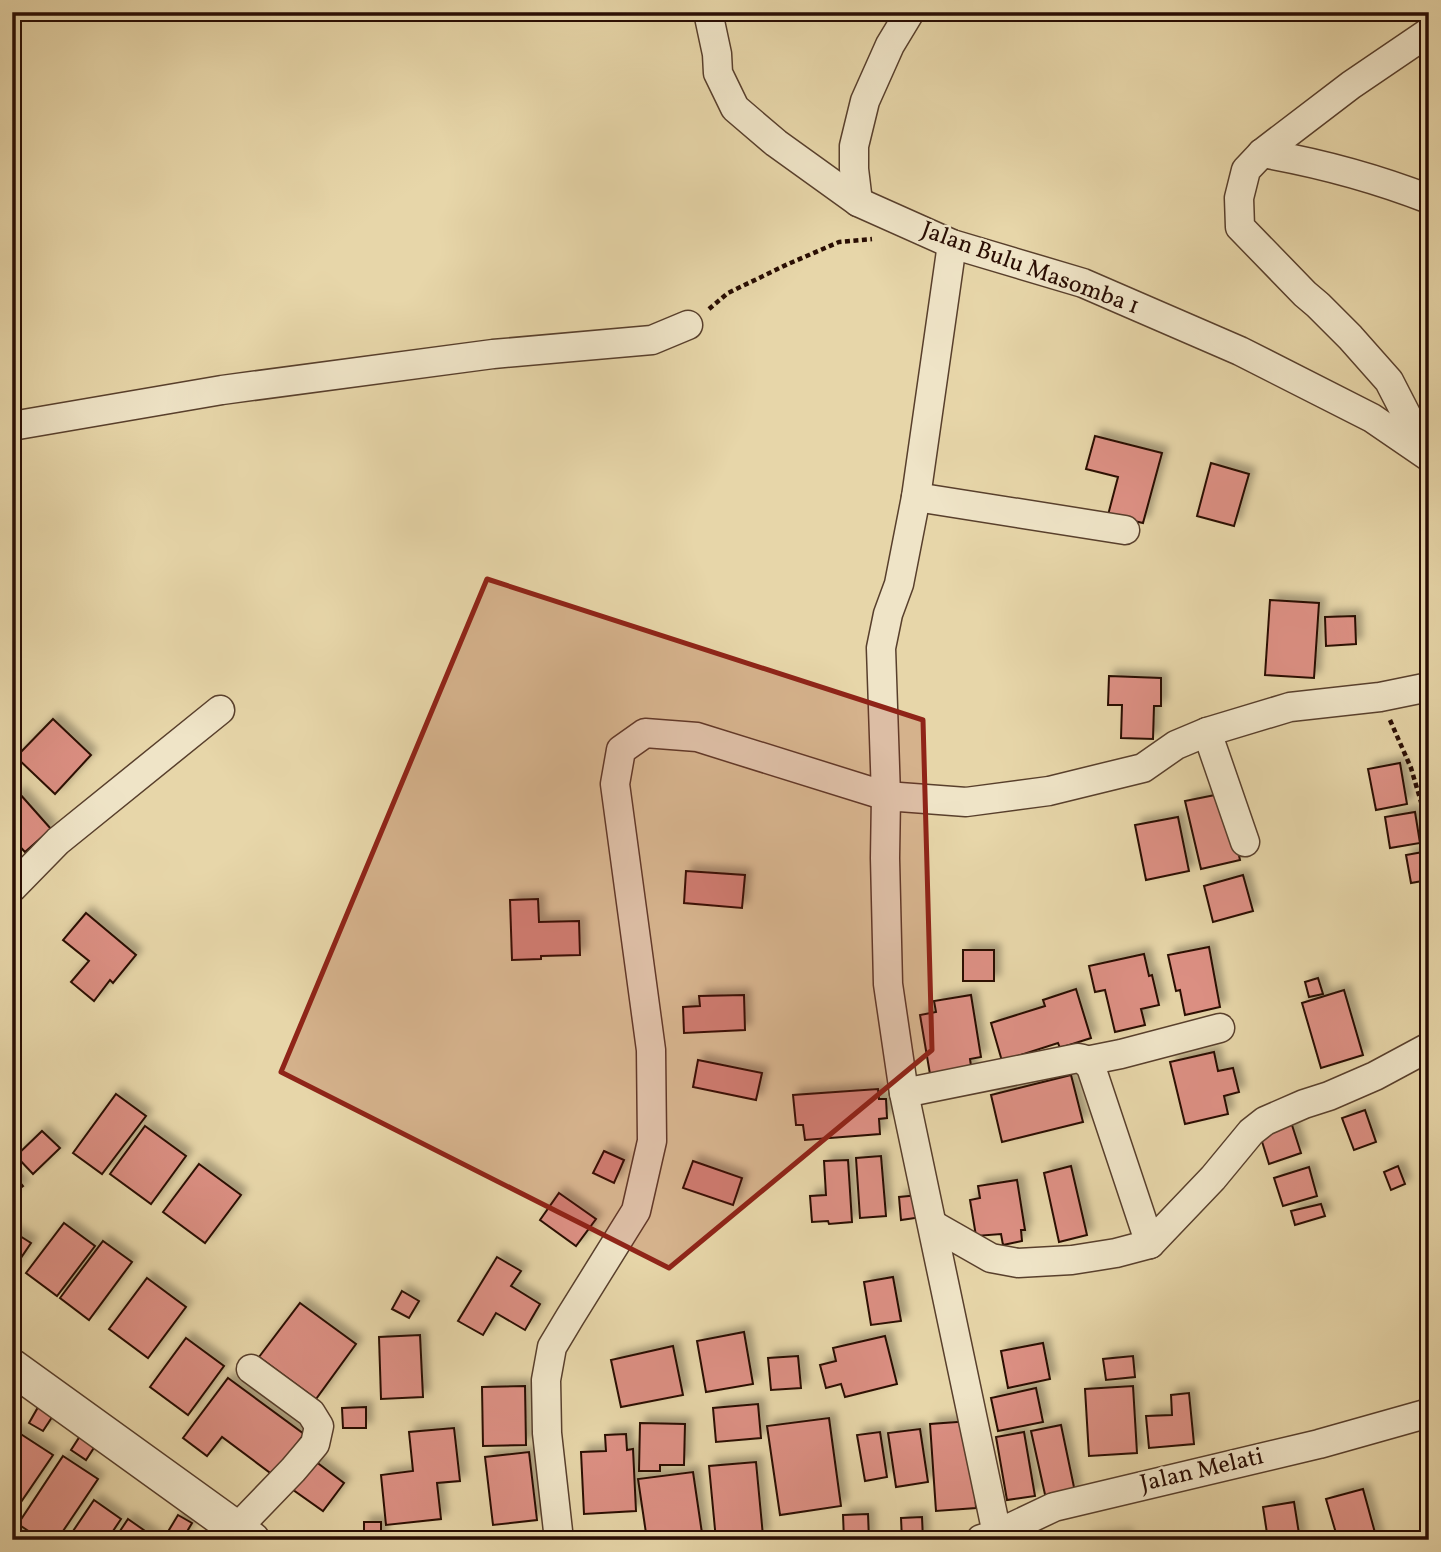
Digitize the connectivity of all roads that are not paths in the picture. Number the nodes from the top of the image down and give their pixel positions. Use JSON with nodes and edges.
{"nodes":[{"id":1,"x":708,"y":12,"type":"edge"},
{"id":2,"x":910,"y":12,"type":"edge"},
{"id":3,"x":1429,"y":32,"type":"edge"},
{"id":4,"x":1262,"y":153,"type":"junction"},
{"id":5,"x":1429,"y":199,"type":"edge"},
{"id":6,"x":858,"y":202,"type":"junction"},
{"id":7,"x":952,"y":244,"type":"junction"},
{"id":8,"x":688,"y":326,"type":"road end"},
{"id":9,"x":12,"y":426,"type":"edge"},
{"id":10,"x":1428,"y":458,"type":"edge"},
{"id":11,"x":916,"y":497,"type":"junction"},
{"id":12,"x":1125,"y":530,"type":"dead end"},
{"id":13,"x":1429,"y":687,"type":"edge"},
{"id":14,"x":220,"y":710,"type":"dead end"},
{"id":15,"x":1207,"y":732,"type":"junction"},
{"id":16,"x":886,"y":796,"type":"junction"},
{"id":17,"x":1245,"y":842,"type":"dead end"},
{"id":18,"x":12,"y":888,"type":"edge"},
{"id":19,"x":1220,"y":1028,"type":"dead end"},
{"id":20,"x":1429,"y":1047,"type":"edge"},
{"id":21,"x":1086,"y":1061,"type":"junction"},
{"id":22,"x":904,"y":1093,"type":"junction"},
{"id":23,"x":933,"y":1226,"type":"junction"},
{"id":24,"x":1150,"y":1244,"type":"junction"},
{"id":25,"x":12,"y":1367,"type":"edge"},
{"id":26,"x":251,"y":1369,"type":"dead end"},
{"id":27,"x":1429,"y":1413,"type":"edge"},
{"id":28,"x":244,"y":1534,"type":"edge"},
{"id":29,"x":988,"y":1537,"type":"edge"},
{"id":30,"x":559,"y":1540,"type":"edge"}],
"edges":[{"from":1,"to":6,"type":"street","name":"Jalan Bulu Masomba 1"},
{"from":2,"to":6,"type":"street"},
{"from":3,"to":4,"type":"street"},
{"from":4,"to":5,"type":"street"},
{"from":4,"to":10,"type":"street"},
{"from":6,"to":7,"type":"street","name":"Jalan Bulu Masomba 1"},
{"from":7,"to":10,"type":"street","name":"Jalan Bulu Masomba 1"},
{"from":7,"to":11,"type":"street"},
{"from":8,"to":9,"type":"street"},
{"from":11,"to":12,"type":"street"},
{"from":11,"to":16,"type":"street"},
{"from":13,"to":15,"type":"street"},
{"from":14,"to":18,"type":"street"},
{"from":15,"to":16,"type":"street"},
{"from":15,"to":17,"type":"street"},
{"from":16,"to":22,"type":"street"},
{"from":16,"to":30,"type":"street"},
{"from":19,"to":21,"type":"street"},
{"from":20,"to":24,"type":"street"},
{"from":21,"to":22,"type":"street"},
{"from":21,"to":24,"type":"street"},
{"from":22,"to":23,"type":"street"},
{"from":23,"to":24,"type":"street"},
{"from":23,"to":29,"type":"street"},
{"from":25,"to":28,"type":"street"},
{"from":26,"to":28,"type":"street"},
{"from":27,"to":29,"type":"street","name":"Jalan Melati"}]}
